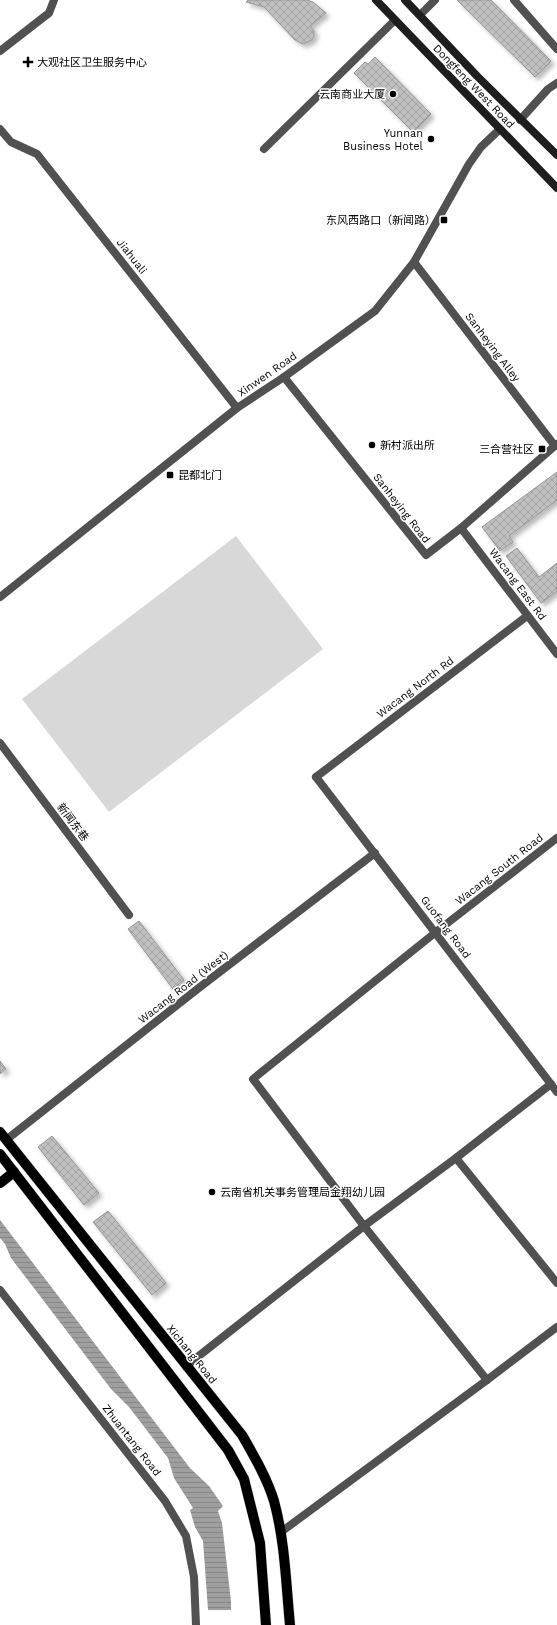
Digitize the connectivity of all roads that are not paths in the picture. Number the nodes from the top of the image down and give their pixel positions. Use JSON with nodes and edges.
{"nodes":[{"id":1,"x":54,"y":0,"type":"edge"},
{"id":2,"x":376,"y":0,"type":"edge"},
{"id":3,"x":405,"y":0,"type":"edge"},
{"id":4,"x":435,"y":0,"type":"edge"},
{"id":5,"x":514,"y":0,"type":"edge"},
{"id":6,"x":420,"y":15,"type":"junction"},
{"id":7,"x":395,"y":20,"type":"junction"},
{"id":8,"x":557,"y":49,"type":"edge"},
{"id":9,"x":0,"y":50,"type":"edge"},
{"id":10,"x":557,"y":83,"type":"edge"},
{"id":11,"x":520,"y":120,"type":"junction"},
{"id":12,"x":0,"y":129,"type":"edge"},
{"id":13,"x":500,"y":129,"type":"junction"},
{"id":14,"x":264,"y":149,"type":"dead end"},
{"id":15,"x":557,"y":155,"type":"edge"},
{"id":16,"x":557,"y":188,"type":"edge"},
{"id":17,"x":414,"y":262,"type":"junction"},
{"id":18,"x":284,"y":377,"type":"junction"},
{"id":19,"x":237,"y":408,"type":"junction"},
{"id":20,"x":556,"y":445,"type":"edge"},
{"id":21,"x":461,"y":528,"type":"junction"},
{"id":22,"x":0,"y":596,"type":"edge"},
{"id":23,"x":527,"y":616,"type":"junction"},
{"id":24,"x":557,"y":654,"type":"edge"},
{"id":25,"x":0,"y":743,"type":"edge"},
{"id":26,"x":316,"y":777,"type":"joint"},
{"id":27,"x":557,"y":838,"type":"edge"},
{"id":28,"x":375,"y":854,"type":"junction"},
{"id":29,"x":129,"y":915,"type":"dead end"},
{"id":30,"x":436,"y":932,"type":"junction"},
{"id":31,"x":551,"y":1084,"type":"junction"},
{"id":32,"x":557,"y":1092,"type":"edge"},
{"id":33,"x":3,"y":1136,"type":"edge"},
{"id":34,"x":0,"y":1154,"type":"edge"},
{"id":35,"x":456,"y":1158,"type":"junction"},
{"id":36,"x":14,"y":1172,"type":"junction"},
{"id":37,"x":0,"y":1183,"type":"edge"},
{"id":38,"x":364,"y":1226,"type":"junction"},
{"id":39,"x":557,"y":1283,"type":"edge"},
{"id":40,"x":0,"y":1290,"type":"edge"},
{"id":41,"x":557,"y":1327,"type":"edge"},
{"id":42,"x":186,"y":1366,"type":"junction"},
{"id":43,"x":487,"y":1380,"type":"junction"},
{"id":44,"x":281,"y":1532,"type":"junction"},
{"id":45,"x":196,"y":1625,"type":"edge"},
{"id":46,"x":266,"y":1625,"type":"edge"},
{"id":47,"x":290,"y":1625,"type":"edge"}],
"edges":[{"from":1,"to":9,"type":"street"},
{"from":2,"to":7,"type":"main road","name":"Dongfeng West Road"},
{"from":3,"to":6,"type":"main road","name":"Dongfeng West Road"},
{"from":4,"to":6,"type":"street"},
{"from":5,"to":8,"type":"street"},
{"from":6,"to":11,"type":"main road","name":"Dongfeng West Road"},
{"from":7,"to":13,"type":"main road","name":"Dongfeng West Road"},
{"from":7,"to":14,"type":"street"},
{"from":10,"to":11,"type":"street"},
{"from":11,"to":15,"type":"main road","name":"Dongfeng West Road"},
{"from":12,"to":19,"type":"street","name":"Jiahuali"},
{"from":13,"to":16,"type":"main road","name":"Dongfeng West Road"},
{"from":13,"to":17,"type":"street","name":"Xinwen Road"},
{"from":17,"to":18,"type":"street","name":"Xinwen Road"},
{"from":17,"to":20,"type":"street","name":"Sanheying Alley"},
{"from":18,"to":19,"type":"street","name":"Xinwen Road"},
{"from":18,"to":21,"type":"street","name":"Sanheying Road"},
{"from":19,"to":22,"type":"street","name":"Xinwen Road"},
{"from":20,"to":21,"type":"street","name":"Sanheying Road"},
{"from":21,"to":23,"type":"street","name":"Wacang East Rd"},
{"from":23,"to":24,"type":"street","name":"Wacang East Rd"},
{"from":23,"to":26,"type":"street","name":"Wacang North Rd"},
{"from":25,"to":29,"type":"street","name":"新闻东巷"},
{"from":26,"to":28,"type":"street","name":"Guofang Road"},
{"from":27,"to":30,"type":"street","name":"Wacang South Road"},
{"from":28,"to":30,"type":"street","name":"Guofang Road"},
{"from":28,"to":33,"type":"street","name":"Wacang Road (West)"},
{"from":30,"to":31,"type":"street","name":"Guofang Road"},
{"from":30,"to":38,"type":"street","name":"Wacang South Road"},
{"from":31,"to":32,"type":"street","name":"Guofang Road"},
{"from":31,"to":35,"type":"street"},
{"from":33,"to":42,"type":"main road","name":"Xichang Road"},
{"from":34,"to":36,"type":"main road"},
{"from":35,"to":38,"type":"street"},
{"from":35,"to":39,"type":"street"},
{"from":36,"to":37,"type":"main road"},
{"from":36,"to":46,"type":"main road"},
{"from":38,"to":42,"type":"street"},
{"from":38,"to":43,"type":"street"},
{"from":40,"to":45,"type":"street","name":"Zhuantang Road"},
{"from":41,"to":43,"type":"street"},
{"from":42,"to":44,"type":"main road","name":"Xichang Road"},
{"from":43,"to":44,"type":"street"},
{"from":44,"to":47,"type":"main road","name":"Xichang Road"}]}
